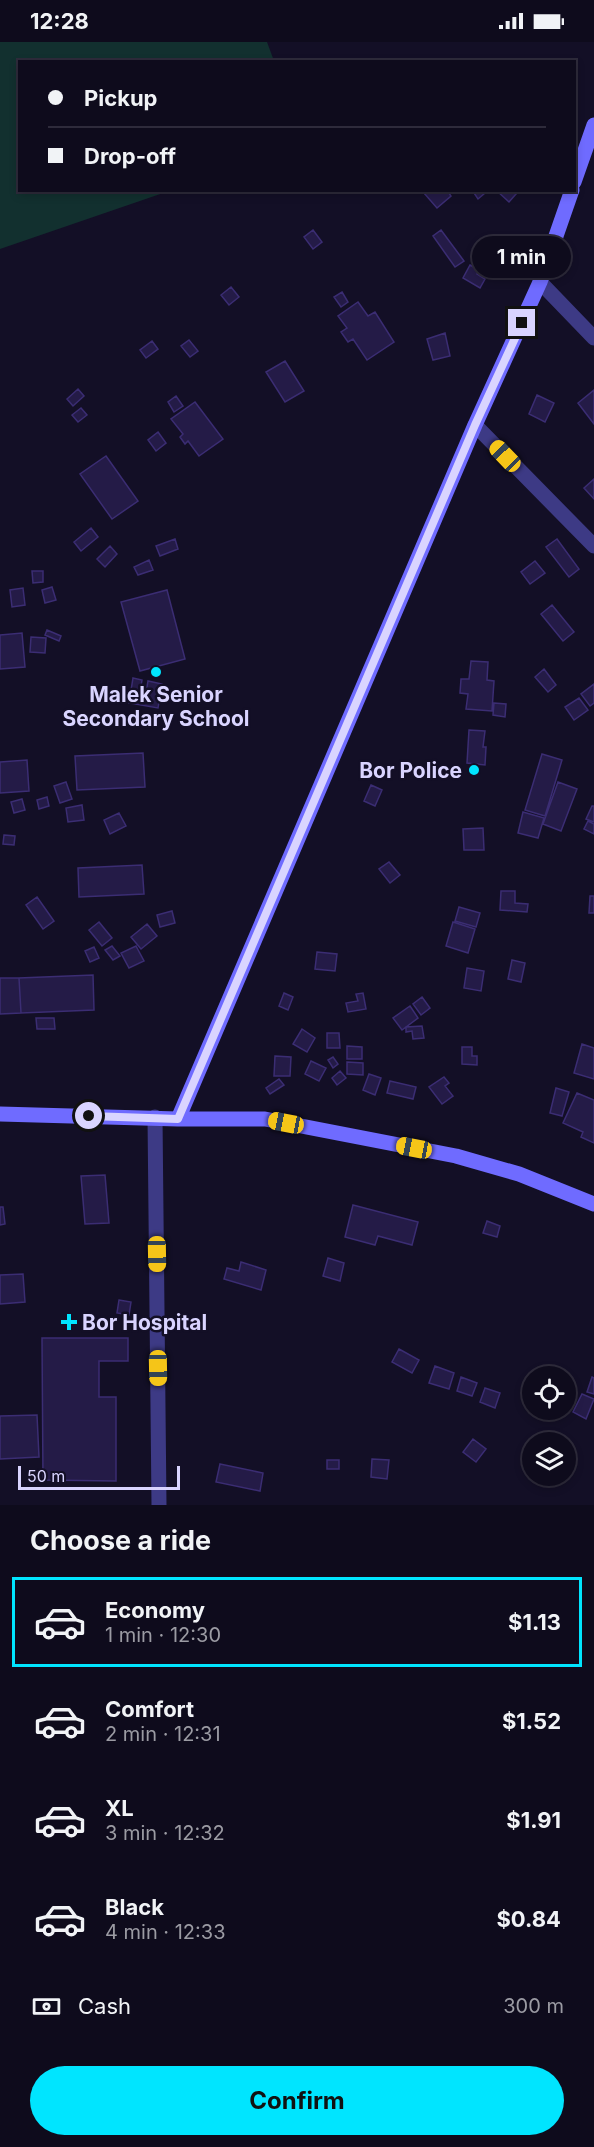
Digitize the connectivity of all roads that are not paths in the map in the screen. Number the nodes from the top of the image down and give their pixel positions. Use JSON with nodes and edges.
{"nodes":[{"id":1,"x":594,"y":125,"type":"edge"},
{"id":2,"x":576,"y":176,"type":"edge"},
{"id":3,"x":571,"y":192,"type":"edge"},
{"id":4,"x":540,"y":282,"type":"junction"},
{"id":5,"x":594,"y":338,"type":"edge"},
{"id":6,"x":475,"y":425,"type":"junction"},
{"id":7,"x":594,"y":546,"type":"edge"},
{"id":8,"x":0,"y":1114,"type":"edge"},
{"id":9,"x":155,"y":1117,"type":"junction"},
{"id":10,"x":178,"y":1119,"type":"junction"},
{"id":11,"x":594,"y":1204,"type":"edge"},
{"id":12,"x":159,"y":1505,"type":"edge"}],
"edges":[{"from":1,"to":2,"type":"street"},
{"from":3,"to":4,"type":"street"},
{"from":4,"to":5,"type":"street"},
{"from":4,"to":6,"type":"street"},
{"from":6,"to":7,"type":"street"},
{"from":6,"to":10,"type":"street"},
{"from":8,"to":9,"type":"street"},
{"from":9,"to":10,"type":"street"},
{"from":9,"to":12,"type":"street"},
{"from":10,"to":11,"type":"street"}]}
